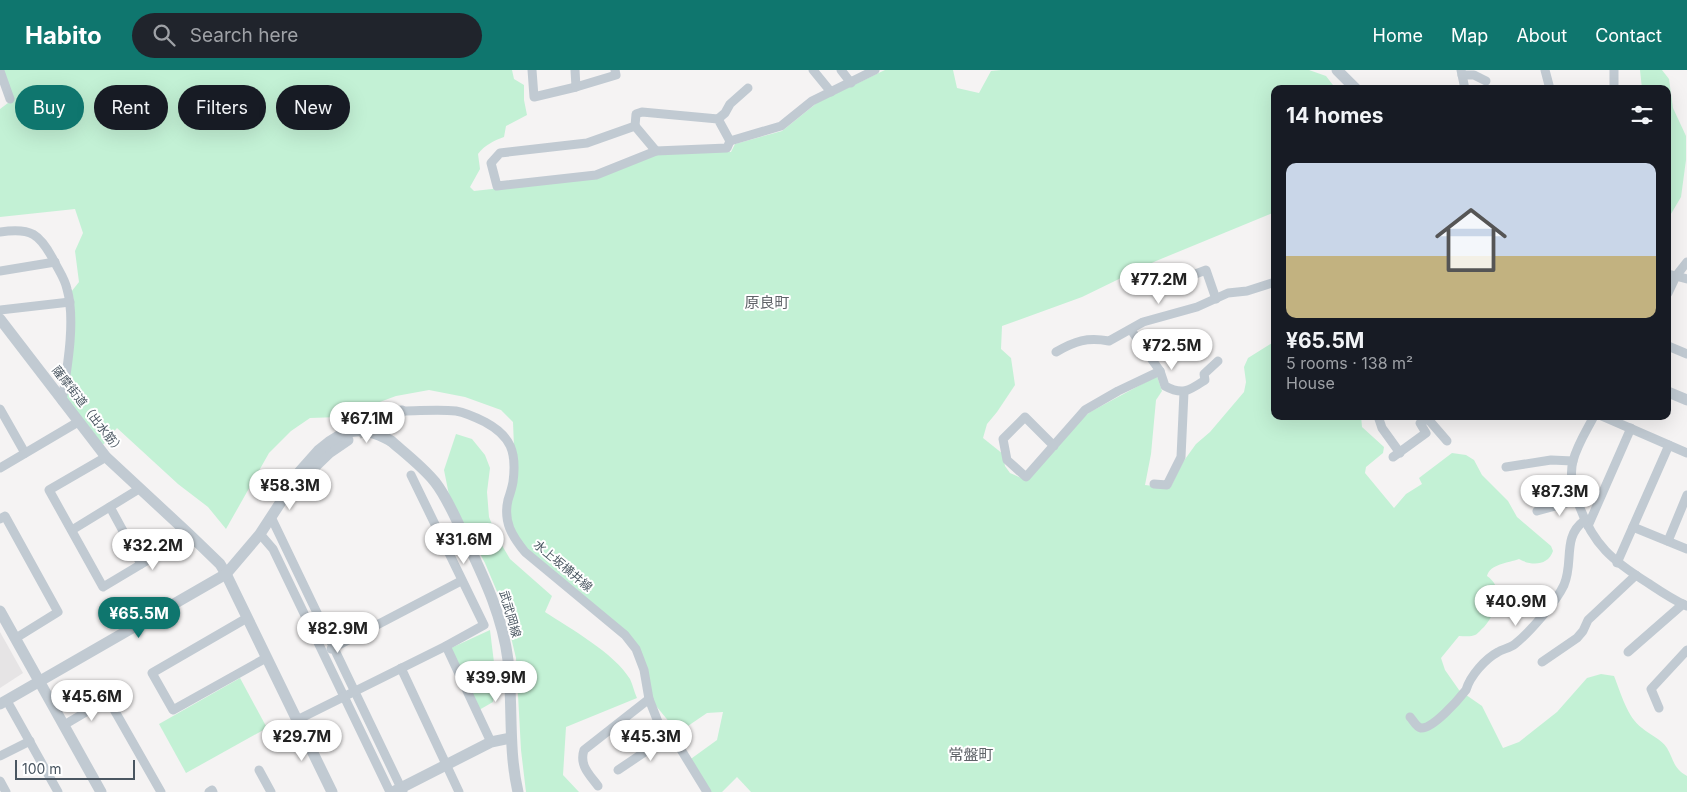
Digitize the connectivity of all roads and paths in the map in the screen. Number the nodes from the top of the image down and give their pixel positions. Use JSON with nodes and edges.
{"nodes":[{"id":1,"x":532,"y":70,"type":"edge"},
{"id":2,"x":575,"y":70,"type":"edge"},
{"id":3,"x":616,"y":70,"type":"edge"},
{"id":4,"x":813,"y":70,"type":"edge"},
{"id":5,"x":841,"y":70,"type":"edge"},
{"id":6,"x":875,"y":70,"type":"edge"},
{"id":7,"x":1337,"y":70,"type":"edge"},
{"id":8,"x":1545,"y":70,"type":"edge"},
{"id":9,"x":1614,"y":70,"type":"edge"},
{"id":10,"x":0,"y":71,"type":"edge"},
{"id":11,"x":1462,"y":72,"type":"edge"},
{"id":12,"x":1486,"y":81,"type":"dead end"},
{"id":13,"x":851,"y":83,"type":"junction"},
{"id":14,"x":1352,"y":85,"type":"edge"},
{"id":15,"x":1464,"y":85,"type":"edge"},
{"id":16,"x":1549,"y":85,"type":"edge"},
{"id":17,"x":1614,"y":85,"type":"edge"},
{"id":18,"x":576,"y":87,"type":"junction"},
{"id":19,"x":748,"y":88,"type":"dead end"},
{"id":20,"x":832,"y":92,"type":"junction"},
{"id":21,"x":10,"y":100,"type":"dead end"},
{"id":22,"x":718,"y":118,"type":"junction"},
{"id":23,"x":635,"y":126,"type":"junction"},
{"id":24,"x":730,"y":141,"type":"junction"},
{"id":25,"x":656,"y":151,"type":"junction"},
{"id":26,"x":0,"y":232,"type":"edge"},
{"id":27,"x":55,"y":262,"type":"junction"},
{"id":28,"x":1687,"y":262,"type":"edge"},
{"id":29,"x":0,"y":271,"type":"edge"},
{"id":30,"x":1672,"y":275,"type":"edge"},
{"id":31,"x":1190,"y":276,"type":"dead end"},
{"id":32,"x":1687,"y":279,"type":"edge"},
{"id":33,"x":1271,"y":283,"type":"edge"},
{"id":34,"x":1216,"y":299,"type":"junction"},
{"id":35,"x":70,"y":302,"type":"junction"},
{"id":36,"x":0,"y":310,"type":"edge"},
{"id":37,"x":0,"y":319,"type":"edge"},
{"id":38,"x":1131,"y":330,"type":"junction"},
{"id":39,"x":1671,"y":347,"type":"edge"},
{"id":40,"x":1686,"y":351,"type":"edge"},
{"id":41,"x":1056,"y":352,"type":"dead end"},
{"id":42,"x":1218,"y":361,"type":"dead end"},
{"id":43,"x":1160,"y":371,"type":"junction"},
{"id":44,"x":1184,"y":392,"type":"junction"},
{"id":45,"x":1671,"y":393,"type":"edge"},
{"id":46,"x":1687,"y":400,"type":"edge"},
{"id":47,"x":62,"y":401,"type":"junction"},
{"id":48,"x":0,"y":409,"type":"edge"},
{"id":49,"x":402,"y":411,"type":"junction"},
{"id":50,"x":1379,"y":420,"type":"edge"},
{"id":51,"x":1424,"y":420,"type":"edge"},
{"id":52,"x":1426,"y":420,"type":"edge"},
{"id":53,"x":1592,"y":420,"type":"edge"},
{"id":54,"x":1612,"y":420,"type":"edge"},
{"id":55,"x":78,"y":422,"type":"junction"},
{"id":56,"x":376,"y":424,"type":"tunnel mouth"},
{"id":57,"x":1631,"y":428,"type":"junction"},
{"id":58,"x":347,"y":436,"type":"junction"},
{"id":59,"x":1447,"y":442,"type":"dead end"},
{"id":60,"x":1669,"y":445,"type":"junction"},
{"id":61,"x":1054,"y":446,"type":"junction"},
{"id":62,"x":1687,"y":453,"type":"edge"},
{"id":63,"x":25,"y":454,"type":"junction"},
{"id":64,"x":106,"y":457,"type":"junction"},
{"id":65,"x":1573,"y":461,"type":"junction"},
{"id":66,"x":1506,"y":467,"type":"dead end"},
{"id":67,"x":0,"y":468,"type":"edge"},
{"id":68,"x":411,"y":475,"type":"dead end"},
{"id":69,"x":1154,"y":484,"type":"dead end"},
{"id":70,"x":139,"y":489,"type":"junction"},
{"id":71,"x":1687,"y":495,"type":"edge"},
{"id":72,"x":1577,"y":500,"type":"junction"},
{"id":73,"x":110,"y":507,"type":"junction"},
{"id":74,"x":1537,"y":511,"type":"dead end"},
{"id":75,"x":271,"y":517,"type":"junction"},
{"id":76,"x":0,"y":519,"type":"edge"},
{"id":77,"x":1586,"y":524,"type":"junction"},
{"id":78,"x":1633,"y":527,"type":"junction"},
{"id":79,"x":72,"y":530,"type":"junction"},
{"id":80,"x":190,"y":534,"type":"junction"},
{"id":81,"x":260,"y":534,"type":"junction"},
{"id":82,"x":1668,"y":541,"type":"junction"},
{"id":83,"x":1687,"y":549,"type":"edge"},
{"id":84,"x":1617,"y":563,"type":"junction"},
{"id":85,"x":141,"y":564,"type":"junction"},
{"id":86,"x":226,"y":574,"type":"junction"},
{"id":87,"x":1636,"y":575,"type":"junction"},
{"id":88,"x":461,"y":581,"type":"junction"},
{"id":89,"x":1685,"y":605,"type":"edge"},
{"id":90,"x":0,"y":610,"type":"edge"},
{"id":91,"x":247,"y":618,"type":"junction"},
{"id":92,"x":16,"y":638,"type":"junction"},
{"id":93,"x":446,"y":646,"type":"junction"},
{"id":94,"x":334,"y":647,"type":"junction"},
{"id":95,"x":1687,"y":650,"type":"edge"},
{"id":96,"x":1628,"y":652,"type":"dead end"},
{"id":97,"x":324,"y":653,"type":"junction"},
{"id":98,"x":266,"y":658,"type":"junction"},
{"id":99,"x":1542,"y":662,"type":"dead end"},
{"id":100,"x":401,"y":668,"type":"junction"},
{"id":101,"x":40,"y":682,"type":"junction"},
{"id":102,"x":355,"y":691,"type":"junction"},
{"id":103,"x":345,"y":696,"type":"junction"},
{"id":104,"x":649,"y":699,"type":"junction"},
{"id":105,"x":4,"y":702,"type":"edge"},
{"id":106,"x":1659,"y":708,"type":"dead end"},
{"id":107,"x":1410,"y":717,"type":"dead end"},
{"id":108,"x":297,"y":720,"type":"junction"},
{"id":109,"x":64,"y":725,"type":"junction"},
{"id":110,"x":511,"y":733,"type":"junction"},
{"id":111,"x":670,"y":734,"type":"junction"},
{"id":112,"x":30,"y":741,"type":"junction"},
{"id":113,"x":491,"y":742,"type":"junction"},
{"id":114,"x":0,"y":756,"type":"edge"},
{"id":115,"x":446,"y":765,"type":"junction"},
{"id":116,"x":259,"y":770,"type":"dead end"},
{"id":117,"x":618,"y":770,"type":"dead end"},
{"id":118,"x":0,"y":781,"type":"edge"},
{"id":119,"x":598,"y":786,"type":"dead end"},
{"id":120,"x":702,"y":790,"type":"edge"},
{"id":121,"x":397,"y":791,"type":"edge"},
{"id":122,"x":6,"y":792,"type":"edge"},
{"id":123,"x":58,"y":792,"type":"edge"},
{"id":124,"x":101,"y":792,"type":"edge"},
{"id":125,"x":161,"y":792,"type":"edge"},
{"id":126,"x":209,"y":792,"type":"edge"},
{"id":127,"x":213,"y":792,"type":"edge"},
{"id":128,"x":271,"y":792,"type":"edge"},
{"id":129,"x":332,"y":792,"type":"edge"},
{"id":130,"x":459,"y":792,"type":"edge"},
{"id":131,"x":518,"y":792,"type":"edge"}],
"edges":[{"from":1,"to":18,"type":"street"},
{"from":2,"to":18,"type":"street"},
{"from":3,"to":18,"type":"street"},
{"from":4,"to":20,"type":"street"},
{"from":5,"to":13,"type":"street"},
{"from":6,"to":13,"type":"street"},
{"from":7,"to":14,"type":"street"},
{"from":8,"to":16,"type":"street"},
{"from":9,"to":17,"type":"street"},
{"from":10,"to":21,"type":"street"},
{"from":11,"to":12,"type":"street"},
{"from":11,"to":15,"type":"street"},
{"from":13,"to":20,"type":"street"},
{"from":19,"to":22,"type":"street"},
{"from":20,"to":24,"type":"street"},
{"from":22,"to":23,"type":"street"},
{"from":22,"to":24,"type":"street"},
{"from":23,"to":25,"type":"street"},
{"from":23,"to":25,"type":"street"},
{"from":24,"to":25,"type":"street"},
{"from":26,"to":27,"type":"street"},
{"from":27,"to":29,"type":"street"},
{"from":27,"to":35,"type":"street"},
{"from":28,"to":30,"type":"street"},
{"from":30,"to":32,"type":"street"},
{"from":31,"to":34,"type":"street"},
{"from":33,"to":34,"type":"street"},
{"from":34,"to":38,"type":"street"},
{"from":35,"to":36,"type":"street"},
{"from":35,"to":47,"type":"street"},
{"from":37,"to":47,"type":"street","name":"薩摩街道（出水筋）"},
{"from":38,"to":41,"type":"street"},
{"from":38,"to":43,"type":"street"},
{"from":39,"to":40,"type":"street"},
{"from":42,"to":44,"type":"street"},
{"from":43,"to":44,"type":"street"},
{"from":43,"to":61,"type":"street"},
{"from":44,"to":69,"type":"street"},
{"from":45,"to":46,"type":"street"},
{"from":47,"to":55,"type":"street","name":"薩摩街道（出水筋）"},
{"from":48,"to":63,"type":"street"},
{"from":49,"to":56,"type":"street"},
{"from":49,"to":58,"type":"street"},
{"from":49,"to":104,"type":"street","name":"水上坂横井線"},
{"from":50,"to":51,"type":"street"},
{"from":52,"to":59,"type":"street"},
{"from":53,"to":65,"type":"street"},
{"from":54,"to":57,"type":"street"},
{"from":55,"to":63,"type":"street"},
{"from":55,"to":64,"type":"street","name":"薩摩街道（出水筋）"},
{"from":57,"to":60,"type":"street"},
{"from":57,"to":77,"type":"street"},
{"from":58,"to":75,"type":"street","name":"武武岡線"},
{"from":58,"to":110,"type":"street","name":"武武岡線","bridge":true},
{"from":60,"to":62,"type":"street"},
{"from":60,"to":78,"type":"street"},
{"from":61,"to":61,"type":"street"},
{"from":63,"to":67,"type":"street"},
{"from":64,"to":70,"type":"street","name":"薩摩街道（出水筋）"},
{"from":64,"to":79,"type":"street"},
{"from":65,"to":66,"type":"street"},
{"from":65,"to":72,"type":"street"},
{"from":68,"to":88,"type":"street"},
{"from":70,"to":73,"type":"street"},
{"from":70,"to":80,"type":"street","name":"薩摩街道（出水筋）"},
{"from":71,"to":82,"type":"street"},
{"from":72,"to":74,"type":"street"},
{"from":72,"to":77,"type":"street"},
{"from":73,"to":79,"type":"street"},
{"from":73,"to":85,"type":"street"},
{"from":75,"to":81,"type":"street","name":"武武岡線"},
{"from":75,"to":94,"type":"street"},
{"from":76,"to":92,"type":"street"},
{"from":77,"to":84,"type":"street"},
{"from":77,"to":107,"type":"street"},
{"from":78,"to":82,"type":"street"},
{"from":78,"to":84,"type":"street"},
{"from":79,"to":85,"type":"street"},
{"from":80,"to":85,"type":"street"},
{"from":80,"to":86,"type":"street","name":"薩摩街道（出水筋）"},
{"from":81,"to":86,"type":"street","name":"武武岡線"},
{"from":81,"to":97,"type":"street"},
{"from":82,"to":83,"type":"street"},
{"from":84,"to":87,"type":"street"},
{"from":86,"to":91,"type":"street","name":"薩摩街道（出水筋）"},
{"from":86,"to":101,"type":"street","name":"武武岡線"},
{"from":87,"to":89,"type":"street"},
{"from":87,"to":99,"type":"street"},
{"from":88,"to":93,"type":"street"},
{"from":88,"to":94,"type":"street"},
{"from":89,"to":96,"type":"street"},
{"from":90,"to":92,"type":"street"},
{"from":91,"to":98,"type":"street","name":"薩摩街道（出水筋）"},
{"from":91,"to":98,"type":"street"},
{"from":92,"to":101,"type":"street"},
{"from":93,"to":100,"type":"street"},
{"from":93,"to":113,"type":"street"},
{"from":94,"to":97,"type":"street"},
{"from":94,"to":102,"type":"street"},
{"from":95,"to":106,"type":"street"},
{"from":97,"to":103,"type":"street"},
{"from":98,"to":108,"type":"street","name":"薩摩街道（出水筋）"},
{"from":100,"to":102,"type":"street"},
{"from":100,"to":115,"type":"street"},
{"from":101,"to":105,"type":"street","name":"武武岡線"},
{"from":101,"to":109,"type":"street"},
{"from":102,"to":103,"type":"street"},
{"from":102,"to":121,"type":"street"},
{"from":103,"to":108,"type":"street"},
{"from":103,"to":121,"type":"street"},
{"from":104,"to":111,"type":"street","name":"水上坂横井線"},
{"from":104,"to":119,"type":"street"},
{"from":105,"to":112,"type":"street"},
{"from":108,"to":129,"type":"street","name":"薩摩街道（出水筋）"},
{"from":109,"to":124,"type":"street"},
{"from":109,"to":125,"type":"street"},
{"from":110,"to":113,"type":"street"},
{"from":110,"to":131,"type":"street","name":"武武岡線"},
{"from":111,"to":117,"type":"street"},
{"from":111,"to":120,"type":"street","name":"水上坂横井線"},
{"from":112,"to":114,"type":"street"},
{"from":112,"to":123,"type":"street"},
{"from":113,"to":115,"type":"street"},
{"from":115,"to":121,"type":"street"},
{"from":115,"to":130,"type":"street"},
{"from":116,"to":128,"type":"street"},
{"from":118,"to":122,"type":"street"},
{"from":126,"to":127,"type":"street"}]}
